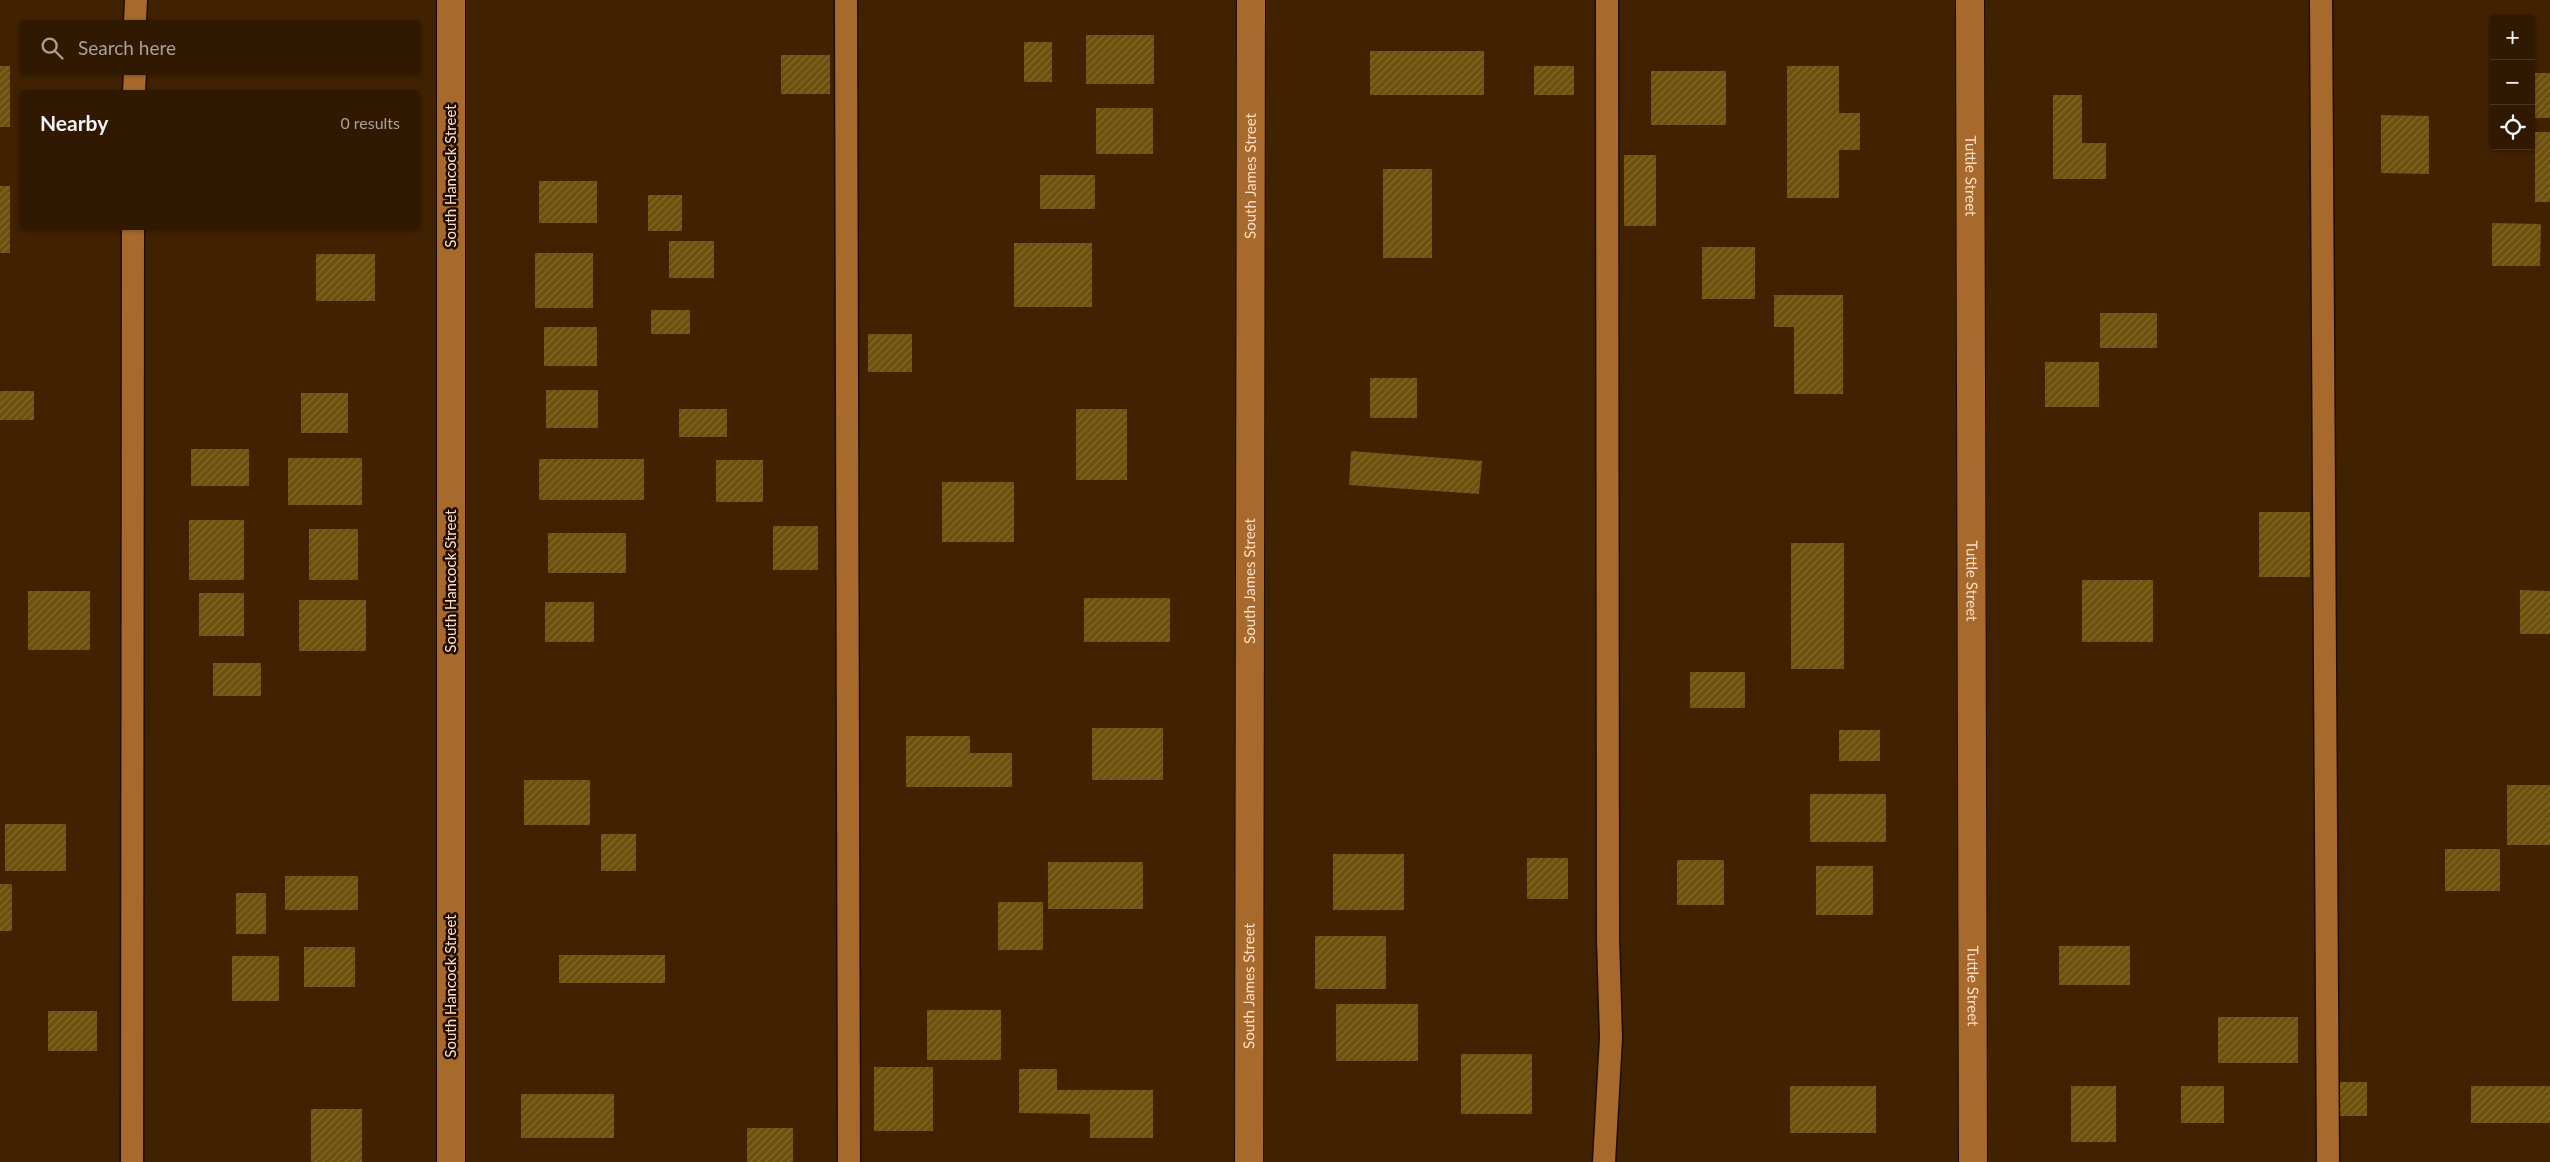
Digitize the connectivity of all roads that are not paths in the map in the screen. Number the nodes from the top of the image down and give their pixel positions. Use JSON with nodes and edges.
{"nodes":[{"id":1,"x":136,"y":0,"type":"edge"},
{"id":2,"x":451,"y":0,"type":"edge"},
{"id":3,"x":846,"y":0,"type":"edge"},
{"id":4,"x":1251,"y":0,"type":"edge"},
{"id":5,"x":1607,"y":0,"type":"edge"},
{"id":6,"x":1970,"y":0,"type":"edge"},
{"id":7,"x":2322,"y":0,"type":"edge"},
{"id":8,"x":136,"y":20,"type":"edge"},
{"id":9,"x":135,"y":75,"type":"edge"},
{"id":10,"x":134,"y":90,"type":"edge"},
{"id":11,"x":132,"y":230,"type":"edge"},
{"id":12,"x":132,"y":1162,"type":"edge"},
{"id":13,"x":451,"y":1162,"type":"edge"},
{"id":14,"x":849,"y":1162,"type":"edge"},
{"id":15,"x":1249,"y":1162,"type":"edge"},
{"id":16,"x":1604,"y":1162,"type":"edge"},
{"id":17,"x":1973,"y":1162,"type":"edge"},
{"id":18,"x":2328,"y":1162,"type":"edge"}],
"edges":[{"from":1,"to":8,"type":"lane"},
{"from":2,"to":13,"type":"street","name":"South Hancock Street"},
{"from":3,"to":14,"type":"lane"},
{"from":4,"to":15,"type":"street","name":"South James Street"},
{"from":5,"to":16,"type":"lane"},
{"from":6,"to":17,"type":"street","name":"Tuttle Street"},
{"from":7,"to":18,"type":"lane"},
{"from":9,"to":10,"type":"lane"},
{"from":11,"to":12,"type":"lane"}]}
